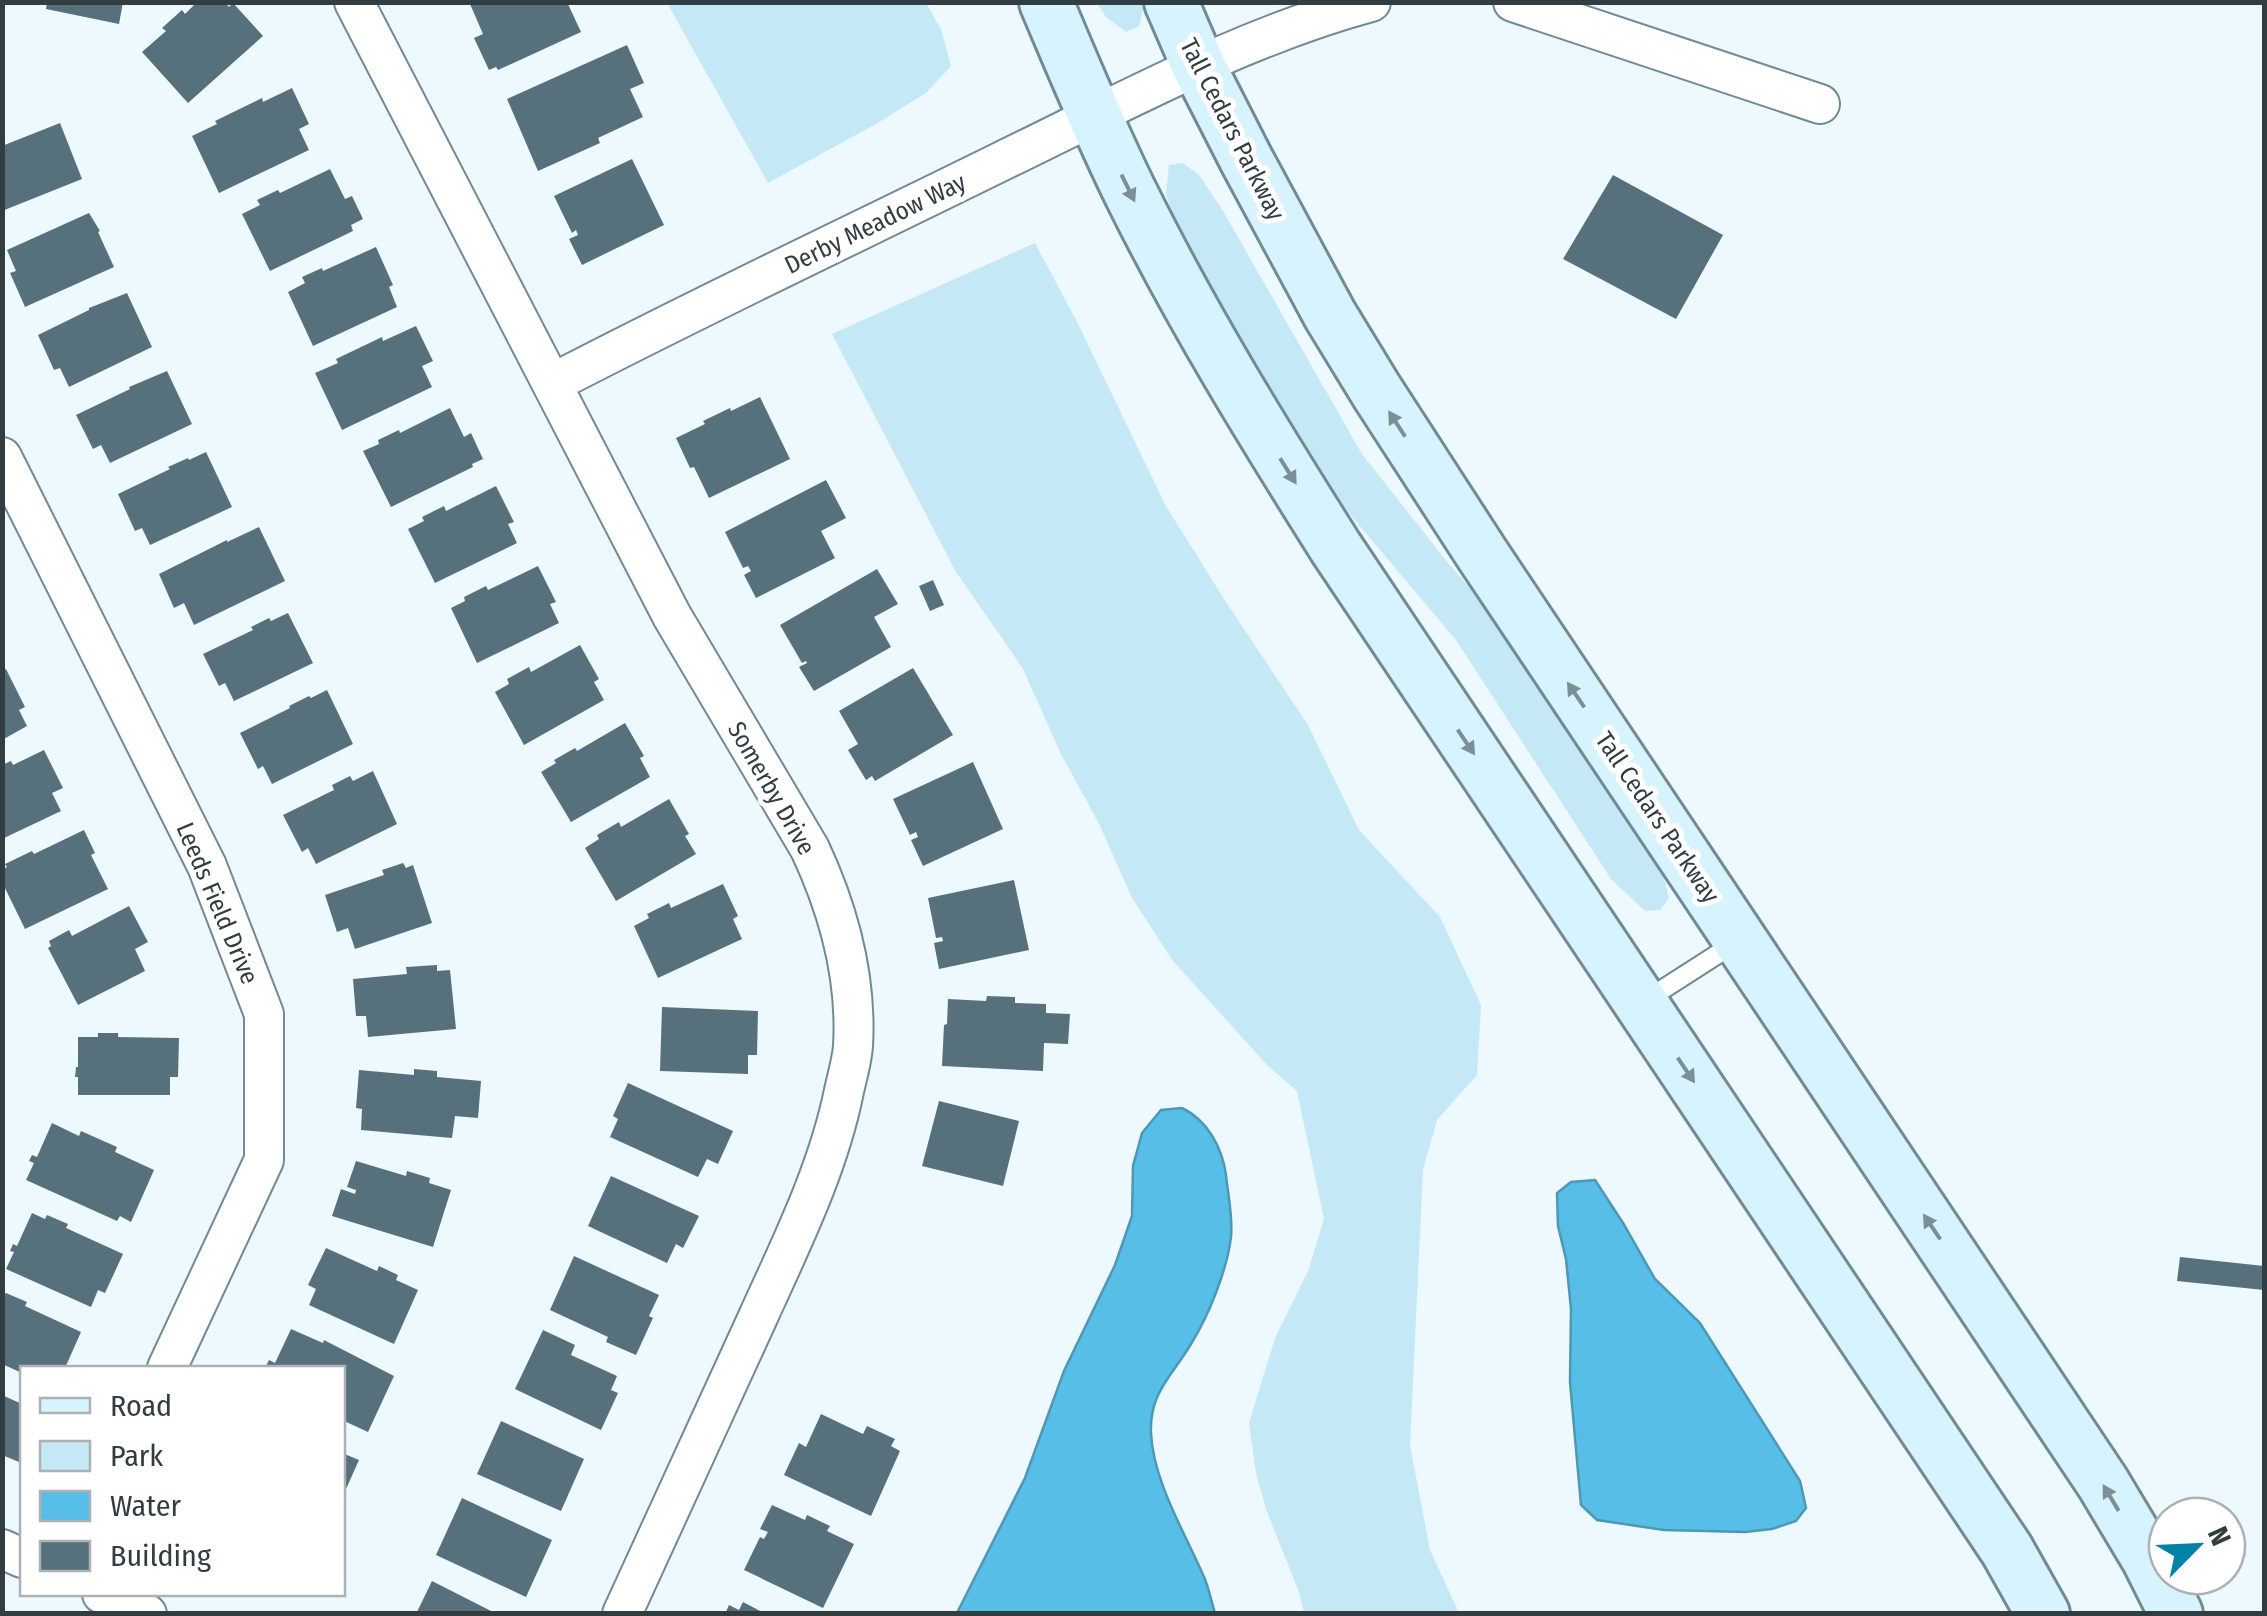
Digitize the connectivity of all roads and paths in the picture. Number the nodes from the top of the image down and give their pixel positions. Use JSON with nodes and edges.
{"nodes":[{"id":1,"x":354,"y":2,"type":"edge"},
{"id":2,"x":1046,"y":2,"type":"edge"},
{"id":3,"x":1171,"y":2,"type":"edge"},
{"id":4,"x":1371,"y":2,"type":"edge"},
{"id":5,"x":1513,"y":2,"type":"edge"},
{"id":6,"x":1199,"y":67,"type":"junction"},
{"id":7,"x":1820,"y":104,"type":"dead end"},
{"id":8,"x":1094,"y":115,"type":"junction"},
{"id":9,"x":553,"y":383,"type":"junction"},
{"id":10,"x":2,"y":457,"type":"edge"},
{"id":11,"x":1740,"y":940,"type":"junction"},
{"id":12,"x":1642,"y":1003,"type":"junction"},
{"id":13,"x":169,"y":1366,"type":"edge"},
{"id":14,"x":106,"y":1596,"type":"edge"},
{"id":15,"x":147,"y":1614,"type":"edge"},
{"id":16,"x":622,"y":1614,"type":"edge"},
{"id":17,"x":2043,"y":1614,"type":"edge"},
{"id":18,"x":2176,"y":1614,"type":"edge"}],
"edges":[{"from":1,"to":9,"type":"street","name":"Somerby Drive"},
{"from":2,"to":8,"type":"main road"},
{"from":3,"to":6,"type":"main road","name":"Tall Cedars Parkway"},
{"from":4,"to":6,"type":"street","name":"Derby Meadow Way"},
{"from":5,"to":7,"type":"street"},
{"from":6,"to":8,"type":"street","name":"Derby Meadow Way"},
{"from":11,"to":6,"type":"main road","name":"Tall Cedars Parkway","one_way":true},
{"from":8,"to":9,"type":"street","name":"Derby Meadow Way"},
{"from":8,"to":12,"type":"main road","one_way":true},
{"from":9,"to":16,"type":"street","name":"Somerby Drive"},
{"from":10,"to":13,"type":"street","name":"Leeds Field Drive"},
{"from":11,"to":12,"type":"lane"},
{"from":18,"to":11,"type":"main road","name":"Tall Cedars Parkway","one_way":true},
{"from":12,"to":17,"type":"main road","one_way":true},
{"from":14,"to":15,"type":"street"}]}
